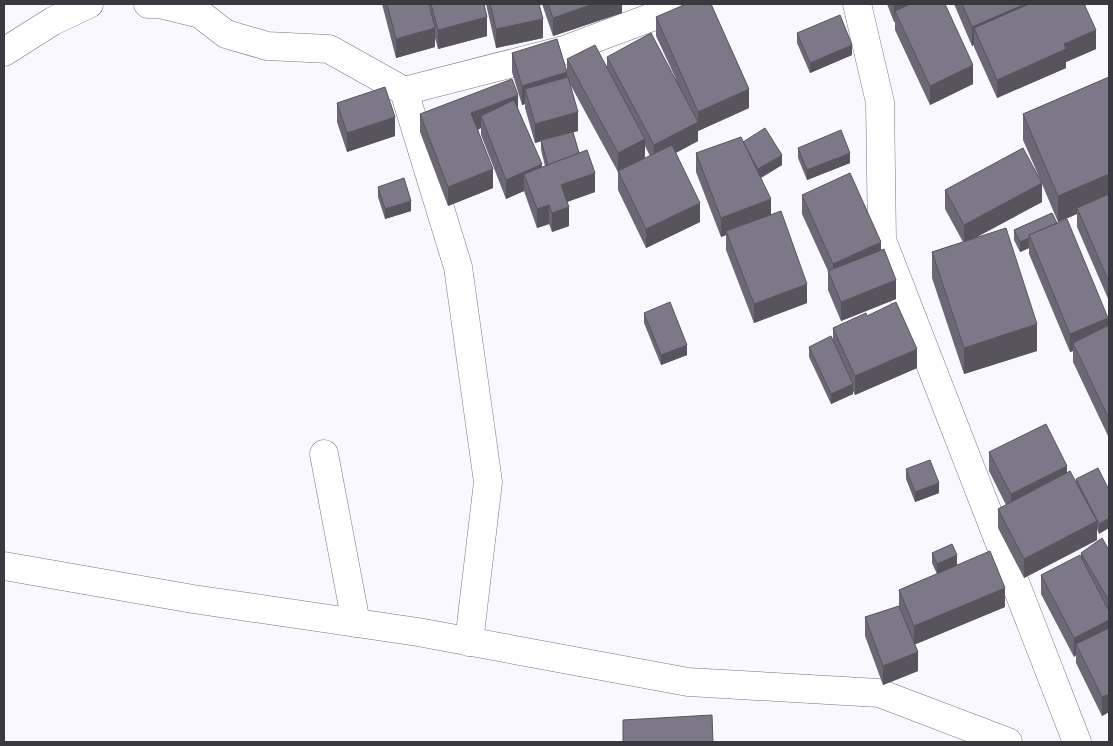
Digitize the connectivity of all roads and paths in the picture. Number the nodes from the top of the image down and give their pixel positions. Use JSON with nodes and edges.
{"nodes":[{"id":1,"x":89,"y":4,"type":"edge"},
{"id":2,"x":148,"y":4,"type":"edge"},
{"id":3,"x":687,"y":4,"type":"edge"},
{"id":4,"x":857,"y":4,"type":"edge"},
{"id":5,"x":4,"y":52,"type":"edge"},
{"id":6,"x":404,"y":91,"type":"junction"},
{"id":7,"x":324,"y":454,"type":"dead end"},
{"id":8,"x":4,"y":566,"type":"edge"},
{"id":9,"x":356,"y":623,"type":"junction"},
{"id":10,"x":470,"y":642,"type":"junction"},
{"id":11,"x":1008,"y":742,"type":"edge"},
{"id":12,"x":1077,"y":742,"type":"edge"}],
"edges":[{"from":1,"to":5,"type":"street"},
{"from":2,"to":6,"type":"street"},
{"from":3,"to":6,"type":"street"},
{"from":4,"to":12,"type":"street"},
{"from":6,"to":10,"type":"street"},
{"from":7,"to":9,"type":"street"},
{"from":8,"to":9,"type":"street"},
{"from":9,"to":10,"type":"street"},
{"from":10,"to":11,"type":"street"}]}
